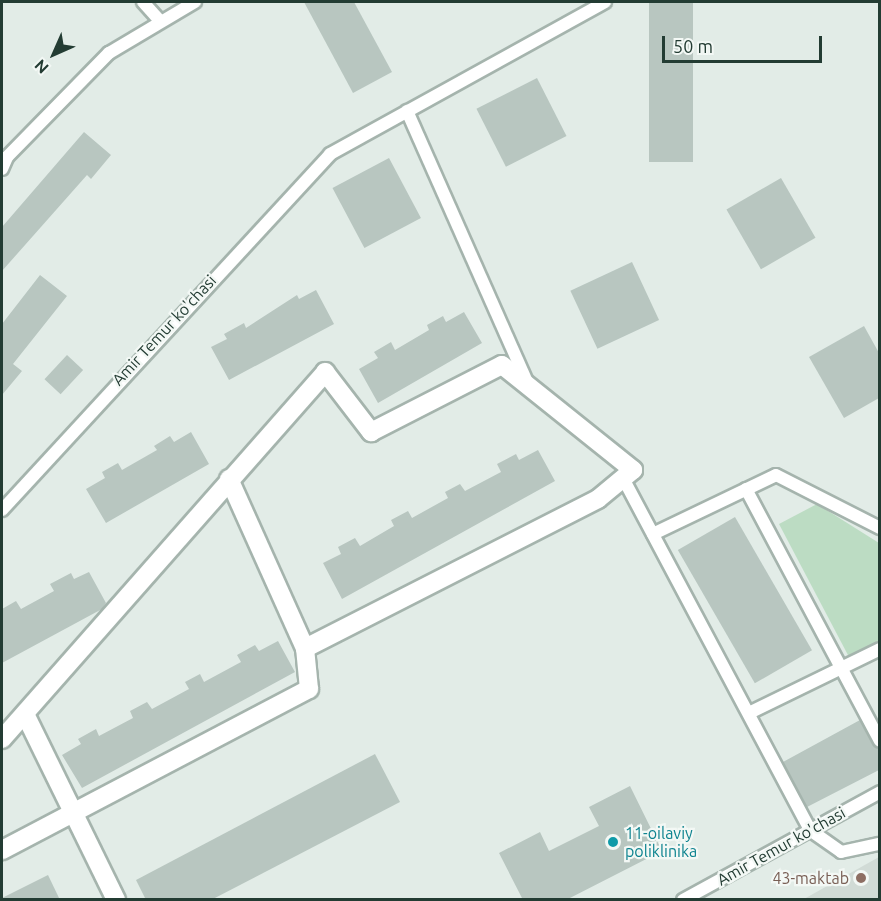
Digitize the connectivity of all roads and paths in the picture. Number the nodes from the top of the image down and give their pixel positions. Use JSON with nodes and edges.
{"nodes":[{"id":1,"x":143,"y":2,"type":"edge"},
{"id":2,"x":195,"y":2,"type":"edge"},
{"id":3,"x":605,"y":2,"type":"edge"},
{"id":4,"x":160,"y":21,"type":"junction"},
{"id":5,"x":407,"y":111,"type":"junction"},
{"id":6,"x":4,"y":156,"type":"edge"},
{"id":7,"x":2,"y":169,"type":"edge"},
{"id":8,"x":530,"y":387,"type":"junction"},
{"id":9,"x":229,"y":479,"type":"junction"},
{"id":10,"x":624,"y":480,"type":"junction"},
{"id":11,"x":746,"y":489,"type":"junction"},
{"id":12,"x":2,"y":510,"type":"edge"},
{"id":13,"x":879,"y":528,"type":"edge"},
{"id":14,"x":653,"y":534,"type":"junction"},
{"id":15,"x":306,"y":648,"type":"junction"},
{"id":16,"x":879,"y":649,"type":"edge"},
{"id":17,"x":840,"y":668,"type":"junction"},
{"id":18,"x":749,"y":713,"type":"junction"},
{"id":19,"x":26,"y":716,"type":"junction"},
{"id":20,"x":2,"y":739,"type":"edge"},
{"id":21,"x":879,"y":741,"type":"edge"},
{"id":22,"x":879,"y":792,"type":"edge"},
{"id":23,"x":73,"y":814,"type":"junction"},
{"id":24,"x":810,"y":830,"type":"junction"},
{"id":25,"x":879,"y":844,"type":"edge"},
{"id":26,"x":2,"y":850,"type":"edge"},
{"id":27,"x":116,"y":900,"type":"edge"},
{"id":28,"x":683,"y":900,"type":"edge"}],
"edges":[{"from":1,"to":4,"type":"lane"},
{"from":2,"to":4,"type":"lane"},
{"from":3,"to":5,"type":"lane","name":"Amir Temur ko'chasi"},
{"from":4,"to":6,"type":"lane"},
{"from":5,"to":8,"type":"lane"},
{"from":5,"to":12,"type":"lane","name":"Amir Temur ko'chasi"},
{"from":6,"to":7,"type":"lane"},
{"from":8,"to":9,"type":"street"},
{"from":8,"to":10,"type":"street"},
{"from":9,"to":15,"type":"street"},
{"from":9,"to":19,"type":"street"},
{"from":10,"to":14,"type":"lane"},
{"from":10,"to":15,"type":"street"},
{"from":11,"to":13,"type":"lane"},
{"from":11,"to":14,"type":"lane"},
{"from":11,"to":17,"type":"lane"},
{"from":14,"to":18,"type":"lane"},
{"from":15,"to":23,"type":"street"},
{"from":16,"to":17,"type":"lane"},
{"from":17,"to":18,"type":"lane"},
{"from":17,"to":21,"type":"lane"},
{"from":18,"to":24,"type":"lane"},
{"from":19,"to":20,"type":"street"},
{"from":19,"to":23,"type":"street"},
{"from":22,"to":24,"type":"lane","name":"Amir Temur ko'chasi"},
{"from":23,"to":26,"type":"street"},
{"from":23,"to":27,"type":"street"},
{"from":24,"to":25,"type":"lane"},
{"from":24,"to":28,"type":"lane","name":"Amir Temur ko'chasi"}]}
